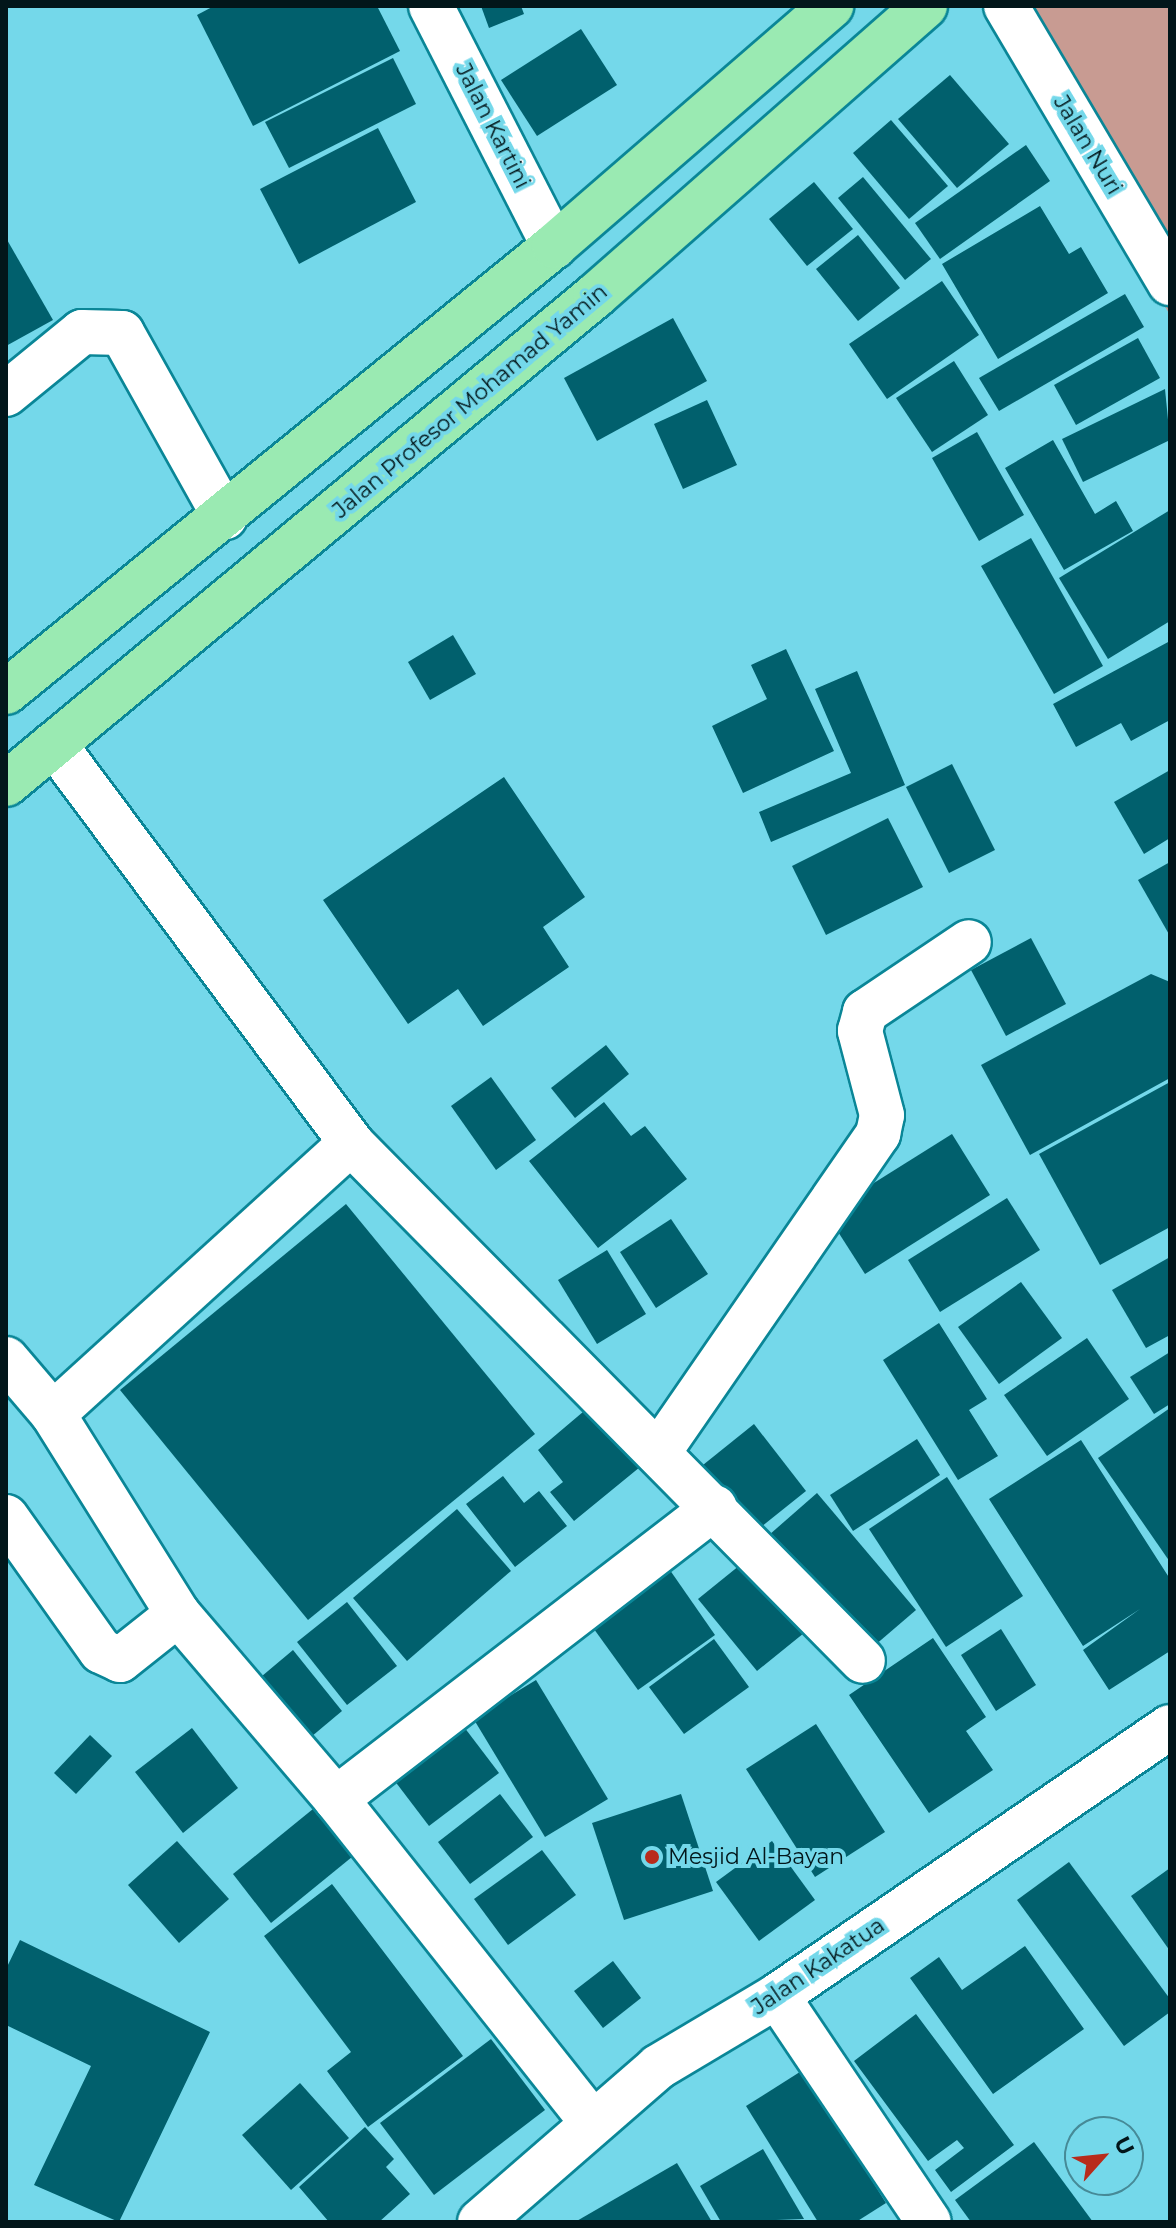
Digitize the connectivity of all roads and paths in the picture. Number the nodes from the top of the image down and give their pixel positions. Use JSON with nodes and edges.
{"nodes":[{"id":1,"x":431,"y":6,"type":"edge"},
{"id":2,"x":831,"y":6,"type":"edge"},
{"id":3,"x":925,"y":6,"type":"edge"},
{"id":4,"x":1006,"y":6,"type":"edge"},
{"id":5,"x":554,"y":246,"type":"junction"},
{"id":6,"x":1170,"y":283,"type":"edge"},
{"id":7,"x":6,"y":394,"type":"edge"},
{"id":8,"x":225,"y":517,"type":"junction"},
{"id":9,"x":6,"y":692,"type":"edge"},
{"id":10,"x":54,"y":744,"type":"junction"},
{"id":11,"x":6,"y":784,"type":"edge"},
{"id":12,"x":969,"y":942,"type":"dead end"},
{"id":13,"x":351,"y":1143,"type":"junction"},
{"id":14,"x":6,"y":1359,"type":"edge"},
{"id":15,"x":53,"y":1414,"type":"junction"},
{"id":16,"x":658,"y":1453,"type":"junction"},
{"id":17,"x":715,"y":1507,"type":"junction"},
{"id":18,"x":6,"y":1517,"type":"edge"},
{"id":19,"x":178,"y":1614,"type":"junction"},
{"id":20,"x":863,"y":1661,"type":"dead end"},
{"id":21,"x":1170,"y":1727,"type":"edge"},
{"id":22,"x":336,"y":1799,"type":"junction"},
{"id":23,"x":777,"y":1996,"type":"junction"},
{"id":24,"x":590,"y":2120,"type":"junction"},
{"id":25,"x":480,"y":2222,"type":"edge"},
{"id":26,"x":929,"y":2222,"type":"edge"}],
"edges":[{"from":1,"to":5,"type":"street","name":"Jalan Kartini"},
{"from":2,"to":5,"type":"main road"},
{"from":3,"to":10,"type":"main road","name":"Jalan Profesor Mohamad Yamin"},
{"from":4,"to":6,"type":"street","name":"Jalan Nuri"},
{"from":5,"to":8,"type":"main road"},
{"from":7,"to":8,"type":"street"},
{"from":8,"to":9,"type":"main road"},
{"from":10,"to":11,"type":"main road","name":"Jalan Profesor Mohamad Yamin"},
{"from":10,"to":13,"type":"street"},
{"from":12,"to":16,"type":"street"},
{"from":13,"to":15,"type":"street"},
{"from":13,"to":16,"type":"street"},
{"from":14,"to":15,"type":"street"},
{"from":15,"to":19,"type":"street"},
{"from":16,"to":17,"type":"street"},
{"from":17,"to":20,"type":"street"},
{"from":17,"to":22,"type":"street"},
{"from":18,"to":19,"type":"street"},
{"from":19,"to":22,"type":"street"},
{"from":21,"to":23,"type":"street","name":"Jalan Kakatua"},
{"from":22,"to":24,"type":"street"},
{"from":23,"to":24,"type":"street","name":"Jalan Kakatua"},
{"from":23,"to":26,"type":"street"},
{"from":24,"to":25,"type":"street","name":"Jalan Kakatua"}]}
